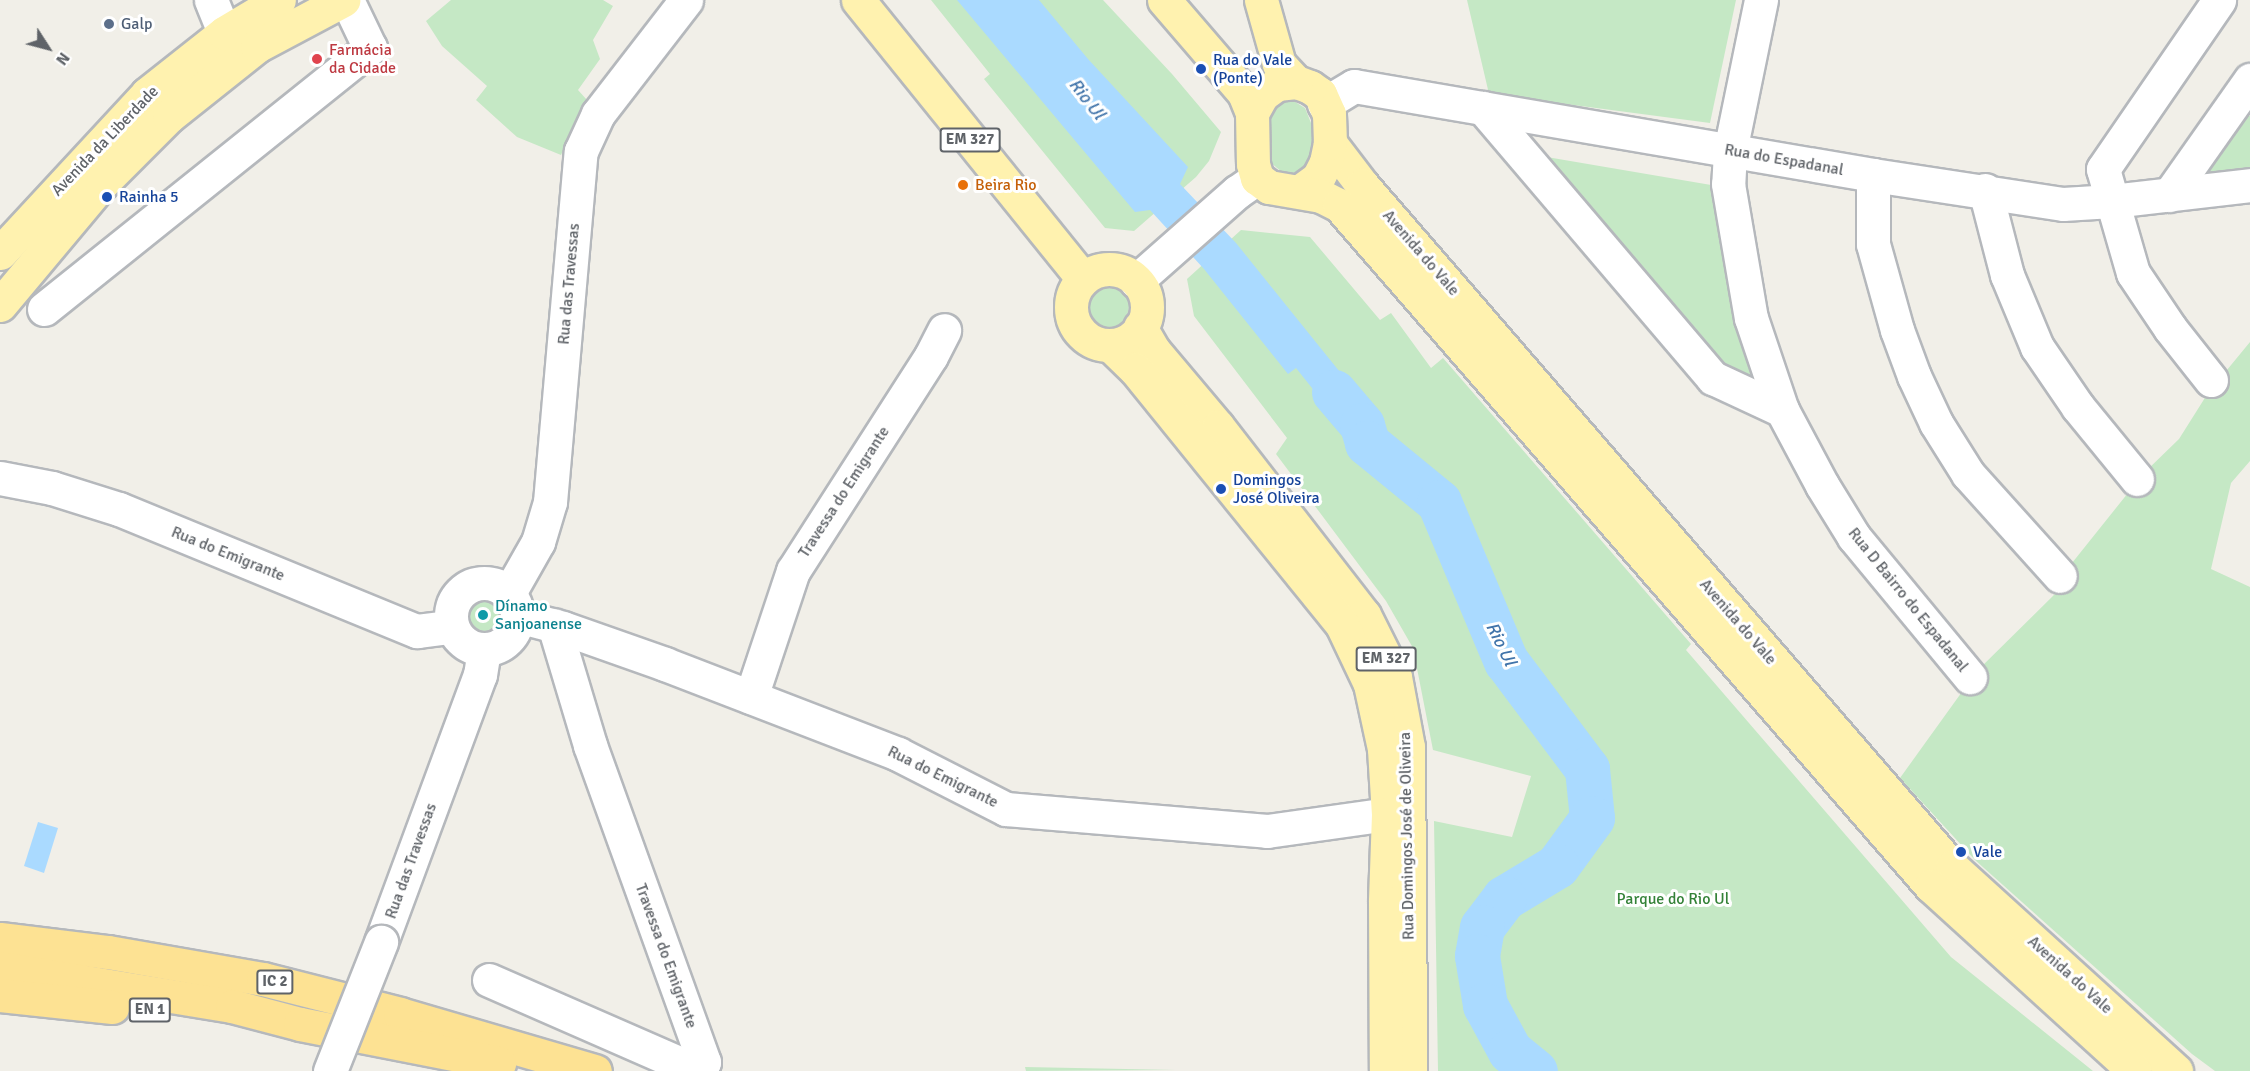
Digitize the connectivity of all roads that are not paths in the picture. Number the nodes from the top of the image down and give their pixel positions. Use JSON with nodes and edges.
{"nodes":[{"id":1,"x":211,"y":0,"type":"edge"},
{"id":2,"x":279,"y":0,"type":"edge"},
{"id":3,"x":345,"y":0,"type":"edge"},
{"id":4,"x":686,"y":0,"type":"edge"},
{"id":5,"x":858,"y":0,"type":"edge"},
{"id":6,"x":1164,"y":0,"type":"edge"},
{"id":7,"x":1261,"y":0,"type":"edge"},
{"id":8,"x":1761,"y":0,"type":"edge"},
{"id":9,"x":2219,"y":0,"type":"edge"},
{"id":10,"x":224,"y":33,"type":"junction"},
{"id":11,"x":2250,"y":80,"type":"edge"},
{"id":12,"x":1296,"y":82,"type":"junction"},
{"id":13,"x":1324,"y":104,"type":"junction"},
{"id":14,"x":1483,"y":108,"type":"junction"},
{"id":15,"x":1252,"y":113,"type":"junction"},
{"id":16,"x":1330,"y":143,"type":"junction"},
{"id":17,"x":1730,"y":151,"type":"junction"},
{"id":18,"x":1874,"y":175,"type":"junction"},
{"id":19,"x":1257,"y":177,"type":"junction"},
{"id":20,"x":2250,"y":185,"type":"edge"},
{"id":21,"x":1985,"y":190,"type":"junction"},
{"id":22,"x":1300,"y":191,"type":"junction"},
{"id":23,"x":2169,"y":195,"type":"junction"},
{"id":24,"x":2112,"y":201,"type":"junction"},
{"id":25,"x":0,"y":253,"type":"edge"},
{"id":26,"x":1083,"y":279,"type":"junction"},
{"id":27,"x":1136,"y":281,"type":"junction"},
{"id":28,"x":0,"y":305,"type":"edge"},
{"id":29,"x":44,"y":309,"type":"dead end"},
{"id":30,"x":1140,"y":327,"type":"junction"},
{"id":31,"x":944,"y":330,"type":"dead end"},
{"id":32,"x":1110,"y":345,"type":"junction"},
{"id":33,"x":2211,"y":380,"type":"dead end"},
{"id":34,"x":1782,"y":410,"type":"junction"},
{"id":35,"x":0,"y":478,"type":"edge"},
{"id":36,"x":2137,"y":479,"type":"dead end"},
{"id":37,"x":2060,"y":576,"type":"dead end"},
{"id":38,"x":513,"y":604,"type":"junction"},
{"id":39,"x":555,"y":625,"type":"junction"},
{"id":40,"x":452,"y":627,"type":"junction"},
{"id":41,"x":483,"y":649,"type":"junction"},
{"id":42,"x":1970,"y":677,"type":"dead end"},
{"id":43,"x":751,"y":697,"type":"junction"},
{"id":44,"x":1388,"y":814,"type":"junction"},
{"id":45,"x":0,"y":939,"type":"edge"},
{"id":46,"x":0,"y":968,"type":"edge"},
{"id":47,"x":489,"y":980,"type":"dead end"},
{"id":48,"x":0,"y":995,"type":"edge"},
{"id":49,"x":300,"y":1024,"type":"junction"},
{"id":50,"x":330,"y":1071,"type":"edge"},
{"id":51,"x":535,"y":1071,"type":"edge"},
{"id":52,"x":595,"y":1071,"type":"edge"},
{"id":53,"x":1386,"y":1071,"type":"edge"},
{"id":54,"x":1410,"y":1071,"type":"edge"},
{"id":55,"x":2134,"y":1071,"type":"edge"},
{"id":56,"x":2176,"y":1071,"type":"edge"}],
"edges":[{"from":1,"to":10,"type":"street"},
{"from":2,"to":10,"type":"main road","name":"Avenida da Liberdade"},
{"from":3,"to":28,"type":"main road","name":"Avenida da Liberdade"},
{"from":3,"to":29,"type":"street"},
{"from":4,"to":38,"type":"street","name":"Rua das Travessas"},
{"from":5,"to":26,"type":"main road","number":"EM 327"},
{"from":6,"to":15,"type":"main road"},
{"from":7,"to":12,"type":"main road"},
{"from":8,"to":17,"type":"street","name":"Rua D Bairro do Espadanal"},
{"from":9,"to":24,"type":"street"},
{"from":10,"to":25,"type":"main road","name":"Avenida da Liberdade"},
{"from":11,"to":23,"type":"street"},
{"from":12,"to":13,"type":"main road"},
{"from":12,"to":15,"type":"main road"},
{"from":13,"to":14,"type":"street","name":"Rua do Espadanal"},
{"from":13,"to":16,"type":"main road"},
{"from":14,"to":17,"type":"street","name":"Rua do Espadanal"},
{"from":14,"to":34,"type":"street"},
{"from":15,"to":19,"type":"main road"},
{"from":16,"to":22,"type":"main road"},
{"from":16,"to":56,"type":"main road","name":"Avenida do Vale"},
{"from":17,"to":18,"type":"street","name":"Rua do Espadanal"},
{"from":17,"to":34,"type":"street","name":"Rua D Bairro do Espadanal"},
{"from":18,"to":21,"type":"street","name":"Rua do Espadanal"},
{"from":18,"to":37,"type":"street"},
{"from":19,"to":22,"type":"main road","name":"Avenida do Vale"},
{"from":19,"to":27,"type":"street"},
{"from":20,"to":23,"type":"street","name":"Rua do Espadanal"},
{"from":21,"to":24,"type":"street","name":"Rua do Espadanal"},
{"from":21,"to":36,"type":"street"},
{"from":22,"to":55,"type":"main road","name":"Avenida do Vale"},
{"from":23,"to":24,"type":"street","name":"Rua do Espadanal"},
{"from":24,"to":33,"type":"street"},
{"from":26,"to":27,"type":"main road"},
{"from":26,"to":32,"type":"main road","name":"Rua Domingos José de Oliveira","number":"EM 327"},
{"from":27,"to":30,"type":"main road"},
{"from":30,"to":32,"type":"main road"},
{"from":30,"to":54,"type":"main road","name":"Rua Domingos José de Oliveira","number":"EM 327"},
{"from":31,"to":43,"type":"street","name":"Travessa do Emigrante"},
{"from":32,"to":44,"type":"main road","name":"Rua Domingos José de Oliveira","number":"EM 327"},
{"from":34,"to":42,"type":"street","name":"Rua D Bairro do Espadanal"},
{"from":35,"to":40,"type":"street","name":"Rua do Emigrante"},
{"from":38,"to":39,"type":"street","name":"Rua do Emigrante"},
{"from":38,"to":40,"type":"street","name":"Rua do Emigrante"},
{"from":38,"to":41,"type":"street"},
{"from":39,"to":43,"type":"street","name":"Rua do Emigrante"},
{"from":39,"to":47,"type":"street","name":"Travessa do Emigrante"},
{"from":40,"to":41,"type":"street"},
{"from":41,"to":50,"type":"street","name":"Rua das Travessas","bridge":true},
{"from":43,"to":44,"type":"street","name":"Rua do Emigrante"},
{"from":44,"to":53,"type":"main road","name":"Rua Domingos José de Oliveira","number":"EM 327"},
{"from":45,"to":52,"type":"highway","number":"IC 2"},
{"from":46,"to":49,"type":"highway","number":"IC 2"},
{"from":48,"to":49,"type":"highway","number":"EN 1"},
{"from":49,"to":51,"type":"highway","number":"IC 2"}]}
